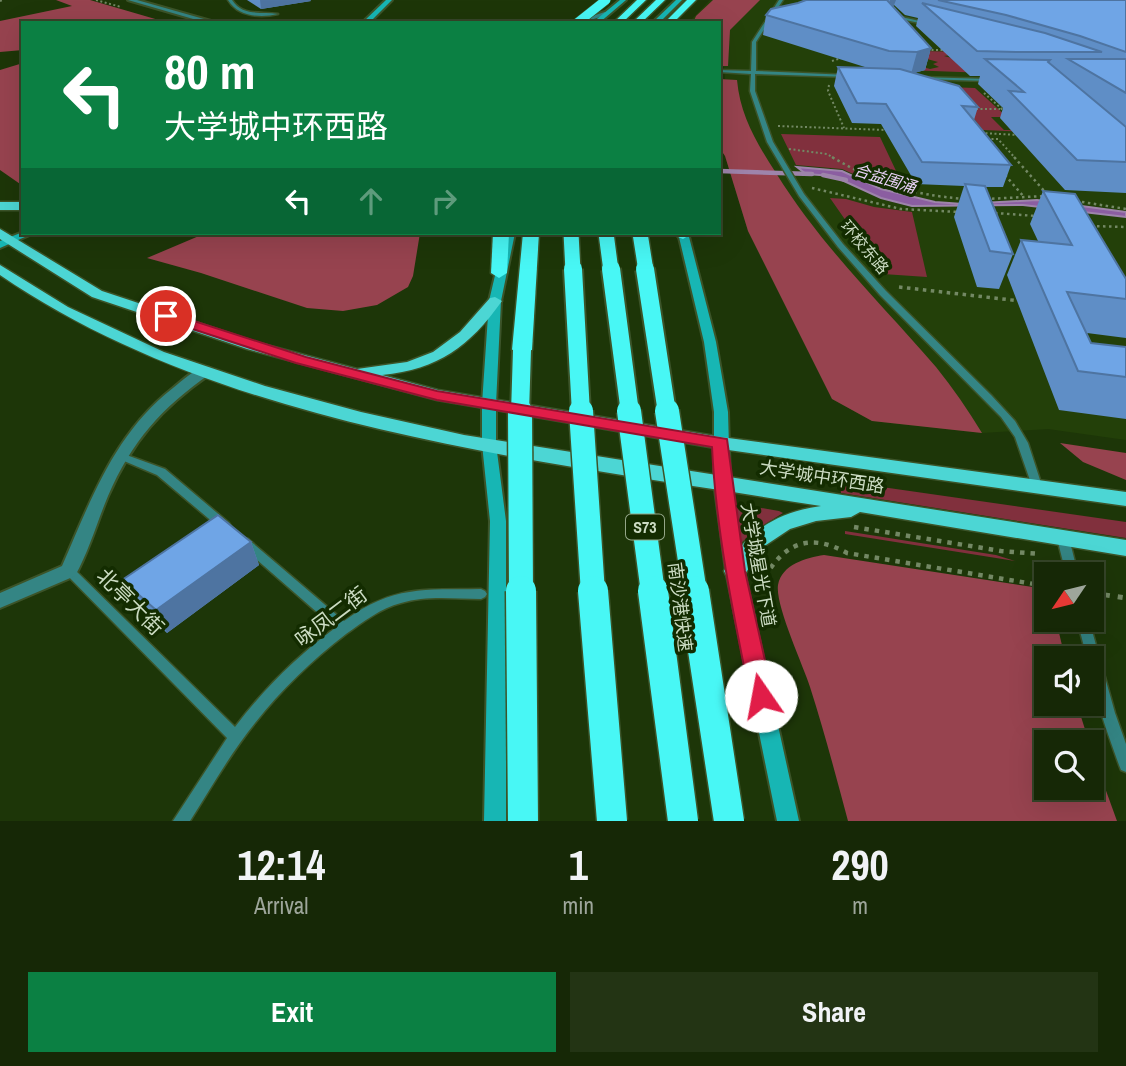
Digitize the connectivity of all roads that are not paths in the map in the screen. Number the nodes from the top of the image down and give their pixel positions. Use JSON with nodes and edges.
{"nodes":[{"id":1,"x":230,"y":0,"type":"edge"},
{"id":2,"x":389,"y":0,"type":"edge"},
{"id":3,"x":397,"y":0,"type":"edge"},
{"id":4,"x":606,"y":0,"type":"edge"},
{"id":5,"x":623,"y":0,"type":"edge"},
{"id":6,"x":642,"y":0,"type":"edge"},
{"id":7,"x":661,"y":0,"type":"edge"},
{"id":8,"x":679,"y":0,"type":"edge"},
{"id":9,"x":692,"y":0,"type":"edge"},
{"id":10,"x":781,"y":0,"type":"edge"},
{"id":11,"x":128,"y":1,"type":"edge"},
{"id":12,"x":276,"y":14,"type":"dead end"},
{"id":13,"x":605,"y":14,"type":"junction"},
{"id":14,"x":884,"y":14,"type":"edge"},
{"id":15,"x":192,"y":21,"type":"edge"},
{"id":16,"x":207,"y":21,"type":"edge"},
{"id":17,"x":367,"y":21,"type":"edge"},
{"id":18,"x":378,"y":21,"type":"edge"},
{"id":19,"x":578,"y":21,"type":"edge"},
{"id":20,"x":582,"y":21,"type":"edge"},
{"id":21,"x":597,"y":21,"type":"edge"},
{"id":22,"x":619,"y":21,"type":"edge"},
{"id":23,"x":638,"y":21,"type":"edge"},
{"id":24,"x":658,"y":21,"type":"edge"},
{"id":25,"x":670,"y":21,"type":"edge"},
{"id":26,"x":933,"y":25,"type":"edge"},
{"id":27,"x":721,"y":72,"type":"edge"},
{"id":28,"x":750,"y":72,"type":"junction"},
{"id":29,"x":858,"y":76,"type":"edge"},
{"id":30,"x":911,"y":78,"type":"edge"},
{"id":31,"x":994,"y":80,"type":"edge"},
{"id":32,"x":0,"y":206,"type":"edge"},
{"id":33,"x":21,"y":206,"type":"edge"},
{"id":34,"x":21,"y":226,"type":"edge"},
{"id":35,"x":21,"y":234,"type":"edge"},
{"id":36,"x":492,"y":235,"type":"edge"},
{"id":37,"x":501,"y":235,"type":"edge"},
{"id":38,"x":509,"y":235,"type":"edge"},
{"id":39,"x":531,"y":235,"type":"edge"},
{"id":40,"x":571,"y":235,"type":"edge"},
{"id":41,"x":607,"y":235,"type":"edge"},
{"id":42,"x":639,"y":235,"type":"edge"},
{"id":43,"x":683,"y":235,"type":"edge"},
{"id":44,"x":2,"y":238,"type":"edge"},
{"id":45,"x":0,"y":269,"type":"edge"},
{"id":46,"x":499,"y":273,"type":"junction"},
{"id":47,"x":495,"y":301,"type":"junction"},
{"id":48,"x":205,"y":371,"type":"junction"},
{"id":49,"x":349,"y":373,"type":"junction"},
{"id":50,"x":489,"y":404,"type":"junction"},
{"id":51,"x":721,"y":443,"type":"junction"},
{"id":52,"x":489,"y":444,"type":"junction"},
{"id":53,"x":121,"y":456,"type":"junction"},
{"id":54,"x":723,"y":482,"type":"junction"},
{"id":55,"x":1037,"y":485,"type":"junction"},
{"id":56,"x":1126,"y":499,"type":"edge"},
{"id":57,"x":887,"y":509,"type":"junction"},
{"id":58,"x":1063,"y":538,"type":"junction"},
{"id":59,"x":1126,"y":548,"type":"edge"},
{"id":60,"x":1069,"y":562,"type":"edge"},
{"id":61,"x":69,"y":571,"type":"junction"},
{"id":62,"x":735,"y":571,"type":"junction"},
{"id":63,"x":481,"y":594,"type":"dead end"},
{"id":64,"x":0,"y":601,"type":"edge"},
{"id":65,"x":344,"y":629,"type":"junction"},
{"id":66,"x":1086,"y":632,"type":"edge"},
{"id":67,"x":236,"y":737,"type":"junction"},
{"id":68,"x":1126,"y":765,"type":"edge"},
{"id":69,"x":181,"y":821,"type":"edge"},
{"id":70,"x":495,"y":821,"type":"edge"},
{"id":71,"x":523,"y":821,"type":"edge"},
{"id":72,"x":612,"y":821,"type":"edge"},
{"id":73,"x":682,"y":821,"type":"edge"},
{"id":74,"x":729,"y":821,"type":"edge"},
{"id":75,"x":788,"y":821,"type":"edge"}],
"edges":[{"from":1,"to":12,"type":"lane"},
{"from":2,"to":17,"type":"main road"},
{"from":3,"to":18,"type":"main road"},
{"from":4,"to":19,"type":"highway","bridge":true},
{"from":5,"to":13,"type":"main road"},
{"from":6,"to":22,"type":"highway"},
{"from":7,"to":23,"type":"highway"},
{"from":8,"to":24,"type":"main road"},
{"from":9,"to":25,"type":"highway"},
{"from":10,"to":28,"type":"lane","name":"环校东路"},
{"from":11,"to":15,"type":"street"},
{"from":11,"to":16,"type":"street"},
{"from":13,"to":20,"type":"street"},
{"from":13,"to":21,"type":"main road"},
{"from":14,"to":26,"type":"lane"},
{"from":27,"to":28,"type":"lane"},
{"from":28,"to":29,"type":"lane"},
{"from":28,"to":55,"type":"lane","name":"环校东路"},
{"from":30,"to":31,"type":"lane"},
{"from":32,"to":33,"type":"main road"},
{"from":34,"to":44,"type":"main road"},
{"from":35,"to":44,"type":"main road"},
{"from":36,"to":46,"type":"street"},
{"from":37,"to":46,"type":"highway"},
{"from":38,"to":46,"type":"main road"},
{"from":39,"to":71,"type":"highway","bridge":true},
{"from":40,"to":72,"type":"highway","bridge":true},
{"from":41,"to":73,"type":"highway","name":"南沙港快速","number":"S73","bridge":true},
{"from":42,"to":74,"type":"highway","bridge":true},
{"from":43,"to":51,"type":"main road","name":"大学城星光下道"},
{"from":44,"to":49,"type":"main road","name":"大学城中环西路"},
{"from":45,"to":48,"type":"main road","name":"大学城中环西路"},
{"from":46,"to":47,"type":"main road"},
{"from":47,"to":49,"type":"main road"},
{"from":47,"to":50,"type":"main road"},
{"from":48,"to":52,"type":"main road","name":"大学城中环西路"},
{"from":48,"to":53,"type":"street","name":"北亭大街"},
{"from":49,"to":50,"type":"main road","name":"大学城中环西路"},
{"from":50,"to":51,"type":"main road","name":"大学城中环西路"},
{"from":50,"to":52,"type":"main road"},
{"from":51,"to":54,"type":"main road","name":"大学城星光下道"},
{"from":51,"to":55,"type":"main road","name":"大学城中环西路"},
{"from":52,"to":54,"type":"main road","name":"大学城中环西路"},
{"from":52,"to":70,"type":"main road"},
{"from":53,"to":61,"type":"street","name":"北亭大街"},
{"from":53,"to":65,"type":"lane"},
{"from":54,"to":57,"type":"main road","name":"大学城中环西路"},
{"from":54,"to":62,"type":"main road","name":"大学城星光下道"},
{"from":55,"to":56,"type":"main road","name":"大学城中环西路"},
{"from":57,"to":58,"type":"main road","name":"大学城中环西路"},
{"from":57,"to":62,"type":"main road"},
{"from":58,"to":59,"type":"main road","name":"大学城中环西路"},
{"from":58,"to":60,"type":"lane"},
{"from":61,"to":64,"type":"street"},
{"from":61,"to":67,"type":"lane","name":"北亭大街"},
{"from":62,"to":75,"type":"main road","name":"大学城星光下道"},
{"from":63,"to":65,"type":"lane","name":"咏凤二街"},
{"from":65,"to":67,"type":"lane","name":"咏凤二街"},
{"from":66,"to":68,"type":"lane"},
{"from":67,"to":69,"type":"lane"}]}
